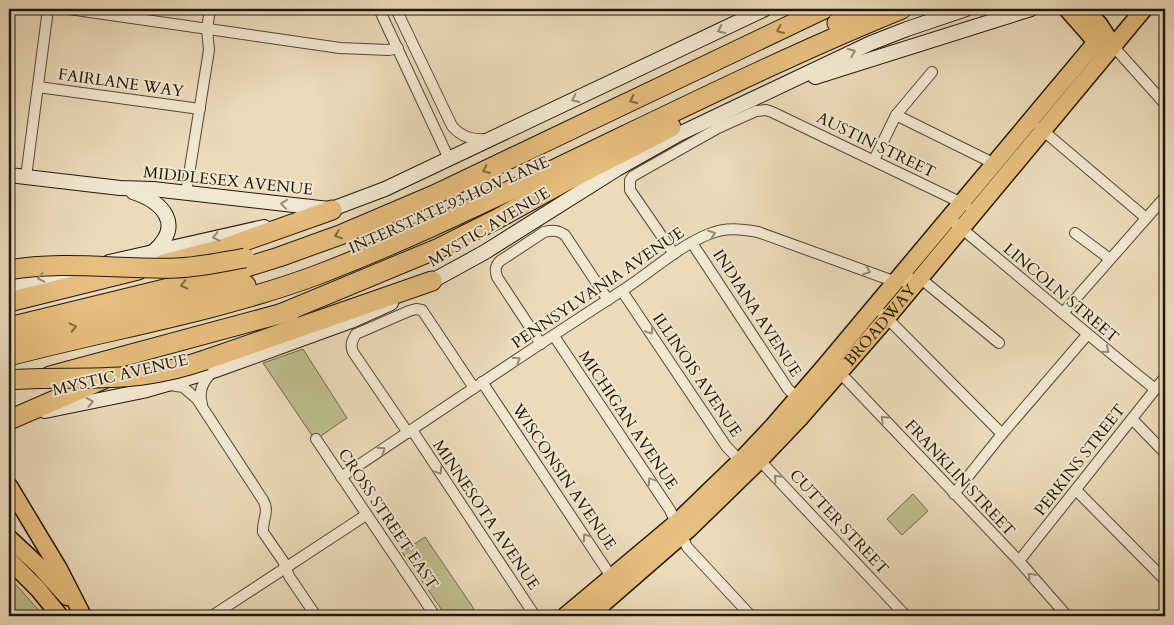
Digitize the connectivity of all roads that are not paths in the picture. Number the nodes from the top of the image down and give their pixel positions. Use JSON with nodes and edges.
{"nodes":[{"id":1,"x":48,"y":9,"type":"edge"},
{"id":2,"x":69,"y":9,"type":"edge"},
{"id":3,"x":210,"y":9,"type":"edge"},
{"id":4,"x":379,"y":9,"type":"edge"},
{"id":5,"x":396,"y":9,"type":"edge"},
{"id":6,"x":765,"y":9,"type":"edge"},
{"id":7,"x":824,"y":9,"type":"edge"},
{"id":8,"x":902,"y":9,"type":"edge"},
{"id":9,"x":966,"y":9,"type":"edge"},
{"id":10,"x":1012,"y":9,"type":"edge"},
{"id":11,"x":1031,"y":9,"type":"edge"},
{"id":12,"x":1067,"y":9,"type":"edge"},
{"id":13,"x":1082,"y":9,"type":"edge"},
{"id":14,"x":1144,"y":9,"type":"edge"},
{"id":15,"x":876,"y":12,"type":"edge"},
{"id":16,"x":999,"y":19,"type":"junction"},
{"id":17,"x":207,"y":28,"type":"junction"},
{"id":18,"x":1107,"y":43,"type":"junction"},
{"id":19,"x":398,"y":48,"type":"junction"},
{"id":20,"x":932,"y":72,"type":"dead end"},
{"id":21,"x":776,"y":87,"type":"junction"},
{"id":22,"x":38,"y":88,"type":"junction"},
{"id":23,"x":1165,"y":104,"type":"edge"},
{"id":24,"x":200,"y":109,"type":"junction"},
{"id":25,"x":896,"y":115,"type":"junction"},
{"id":26,"x":1036,"y":126,"type":"junction"},
{"id":27,"x":492,"y":139,"type":"junction"},
{"id":28,"x":449,"y":159,"type":"junction"},
{"id":29,"x":874,"y":160,"type":"junction"},
{"id":30,"x":994,"y":164,"type":"junction"},
{"id":31,"x":623,"y":174,"type":"junction"},
{"id":32,"x":9,"y":175,"type":"edge"},
{"id":33,"x":26,"y":177,"type":"junction"},
{"id":34,"x":120,"y":188,"type":"junction"},
{"id":35,"x":186,"y":193,"type":"junction"},
{"id":36,"x":1165,"y":197,"type":"edge"},
{"id":37,"x":962,"y":203,"type":"junction"},
{"id":38,"x":332,"y":210,"type":"junction"},
{"id":39,"x":976,"y":210,"type":"junction"},
{"id":40,"x":1146,"y":218,"type":"junction"},
{"id":41,"x":955,"y":224,"type":"junction"},
{"id":42,"x":1075,"y":234,"type":"dead end"},
{"id":43,"x":692,"y":243,"type":"junction"},
{"id":44,"x":154,"y":252,"type":"junction"},
{"id":45,"x":674,"y":254,"type":"junction"},
{"id":46,"x":1110,"y":259,"type":"junction"},
{"id":47,"x":9,"y":270,"type":"edge"},
{"id":48,"x":251,"y":276,"type":"junction"},
{"id":49,"x":920,"y":278,"type":"junction"},
{"id":50,"x":432,"y":282,"type":"joint"},
{"id":51,"x":896,"y":282,"type":"junction"},
{"id":52,"x":9,"y":286,"type":"edge"},
{"id":53,"x":622,"y":291,"type":"junction"},
{"id":54,"x":608,"y":300,"type":"junction"},
{"id":55,"x":9,"y":302,"type":"edge"},
{"id":56,"x":881,"y":312,"type":"junction"},
{"id":57,"x":1063,"y":313,"type":"junction"},
{"id":58,"x":280,"y":314,"type":"junction"},
{"id":59,"x":383,"y":322,"type":"joint"},
{"id":60,"x":9,"y":327,"type":"edge"},
{"id":61,"x":217,"y":331,"type":"junction"},
{"id":62,"x":1087,"y":335,"type":"junction"},
{"id":63,"x":554,"y":336,"type":"junction"},
{"id":64,"x":9,"y":343,"type":"edge"},
{"id":65,"x":999,"y":343,"type":"dead end"},
{"id":66,"x":541,"y":344,"type":"junction"},
{"id":67,"x":9,"y":356,"type":"edge"},
{"id":68,"x":211,"y":365,"type":"junction"},
{"id":69,"x":832,"y":370,"type":"junction"},
{"id":70,"x":1165,"y":377,"type":"edge"},
{"id":71,"x":9,"y":380,"type":"edge"},
{"id":72,"x":166,"y":385,"type":"junction"},
{"id":73,"x":478,"y":385,"type":"junction"},
{"id":74,"x":9,"y":389,"type":"edge"},
{"id":75,"x":1155,"y":389,"type":"junction"},
{"id":76,"x":798,"y":399,"type":"junction"},
{"id":77,"x":203,"y":408,"type":"junction"},
{"id":78,"x":1132,"y":419,"type":"junction"},
{"id":79,"x":9,"y":422,"type":"edge"},
{"id":80,"x":410,"y":432,"type":"junction"},
{"id":81,"x":1002,"y":434,"type":"junction"},
{"id":82,"x":316,"y":439,"type":"dead end"},
{"id":83,"x":1165,"y":453,"type":"edge"},
{"id":84,"x":750,"y":461,"type":"junction"},
{"id":85,"x":341,"y":477,"type":"junction"},
{"id":86,"x":9,"y":486,"type":"edge"},
{"id":87,"x":1076,"y":490,"type":"junction"},
{"id":88,"x":954,"y":494,"type":"junction"},
{"id":89,"x":9,"y":505,"type":"edge"},
{"id":90,"x":366,"y":515,"type":"junction"},
{"id":91,"x":679,"y":529,"type":"junction"},
{"id":92,"x":9,"y":538,"type":"edge"},
{"id":93,"x":44,"y":542,"type":"junction"},
{"id":94,"x":9,"y":560,"type":"edge"},
{"id":95,"x":1019,"y":561,"type":"junction"},
{"id":96,"x":286,"y":569,"type":"junction"},
{"id":97,"x":1165,"y":580,"type":"edge"},
{"id":98,"x":616,"y":584,"type":"junction"},
{"id":99,"x":1064,"y":615,"type":"edge"},
{"id":100,"x":60,"y":616,"type":"edge"},
{"id":101,"x":82,"y":616,"type":"edge"},
{"id":102,"x":212,"y":616,"type":"edge"},
{"id":103,"x":316,"y":616,"type":"edge"},
{"id":104,"x":435,"y":616,"type":"edge"},
{"id":105,"x":535,"y":616,"type":"edge"},
{"id":106,"x":565,"y":616,"type":"edge"},
{"id":107,"x":590,"y":616,"type":"edge"},
{"id":108,"x":751,"y":616,"type":"edge"},
{"id":109,"x":906,"y":616,"type":"edge"}],
"edges":[{"from":1,"to":22,"type":"street"},
{"from":2,"to":17,"type":"street"},
{"from":3,"to":17,"type":"street"},
{"from":4,"to":19,"type":"street"},
{"from":5,"to":27,"type":"street"},
{"from":6,"to":27,"type":"main road","one_way":true},
{"from":7,"to":48,"type":"highway","one_way":true},
{"from":8,"to":15,"type":"highway"},
{"from":21,"to":9,"type":"main road","name":"MYSTIC AVENUE","one_way":true},
{"from":10,"to":16,"type":"main road"},
{"from":11,"to":16,"type":"main road"},
{"from":12,"to":18,"type":"main road"},
{"from":13,"to":18,"type":"main road"},
{"from":14,"to":18,"type":"main road","name":"BROADWAY"},
{"from":15,"to":48,"type":"highway"},
{"from":15,"to":58,"type":"highway"},
{"from":16,"to":21,"type":"main road"},
{"from":17,"to":19,"type":"street"},
{"from":17,"to":24,"type":"street"},
{"from":18,"to":23,"type":"street"},
{"from":18,"to":26,"type":"main road","name":"BROADWAY"},
{"from":19,"to":28,"type":"street"},
{"from":20,"to":25,"type":"street"},
{"from":21,"to":31,"type":"main road","name":"MYSTIC AVENUE"},
{"from":22,"to":24,"type":"street","name":"FAIRLANE WAY"},
{"from":22,"to":33,"type":"street"},
{"from":24,"to":35,"type":"street"},
{"from":25,"to":29,"type":"street"},
{"from":25,"to":30,"type":"street"},
{"from":26,"to":30,"type":"main road","name":"BROADWAY"},
{"from":26,"to":39,"type":"main road","name":"BROADWAY"},
{"from":26,"to":40,"type":"street"},
{"from":27,"to":28,"type":"main road"},
{"from":28,"to":38,"type":"main road"},
{"from":29,"to":31,"type":"street","name":"AUSTIN STREET"},
{"from":29,"to":37,"type":"street","name":"AUSTIN STREET"},
{"from":30,"to":37,"type":"main road","name":"BROADWAY"},
{"from":31,"to":45,"type":"street"},
{"from":31,"to":50,"type":"main road","name":"MYSTIC AVENUE"},
{"from":31,"to":58,"type":"highway"},
{"from":32,"to":33,"type":"main road","name":"MIDDLESEX AVENUE"},
{"from":33,"to":34,"type":"main road","name":"MIDDLESEX AVENUE"},
{"from":34,"to":35,"type":"main road","name":"MIDDLESEX AVENUE"},
{"from":34,"to":44,"type":"main road","name":"MIDDLESEX AVENUE"},
{"from":38,"to":35,"type":"main road","name":"MIDDLESEX AVENUE","one_way":true},
{"from":36,"to":40,"type":"street"},
{"from":37,"to":39,"type":"street","name":"AUSTIN STREET"},
{"from":37,"to":41,"type":"main road","name":"BROADWAY"},
{"from":38,"to":44,"type":"main road","one_way":true},
{"from":38,"to":55,"type":"highway"},
{"from":39,"to":41,"type":"main road","name":"BROADWAY"},
{"from":40,"to":46,"type":"street"},
{"from":41,"to":49,"type":"main road","name":"BROADWAY"},
{"from":41,"to":51,"type":"main road","name":"BROADWAY"},
{"from":41,"to":57,"type":"street","name":"LINCOLN STREET"},
{"from":42,"to":46,"type":"street"},
{"from":43,"to":45,"type":"street","name":"PENNSYLVANIA AVENUE"},
{"from":43,"to":51,"type":"street","name":"PENNSYLVANIA AVENUE","one_way":true},
{"from":43,"to":76,"type":"street","name":"INDIANA AVENUE"},
{"from":44,"to":52,"type":"main road","one_way":true},
{"from":45,"to":53,"type":"street","name":"PENNSYLVANIA AVENUE"},
{"from":46,"to":57,"type":"street"},
{"from":47,"to":48,"type":"highway","bridge":true},
{"from":48,"to":60,"type":"highway","one_way":true},
{"from":64,"to":48,"type":"highway","one_way":true},
{"from":48,"to":67,"type":"highway"},
{"from":49,"to":51,"type":"street"},
{"from":49,"to":56,"type":"main road","name":"BROADWAY"},
{"from":49,"to":65,"type":"street"},
{"from":50,"to":68,"type":"highway"},
{"from":51,"to":56,"type":"main road","name":"BROADWAY"},
{"from":53,"to":54,"type":"street","name":"PENNSYLVANIA AVENUE"},
{"from":53,"to":84,"type":"street","name":"ILLINOIS AVENUE","one_way":true},
{"from":54,"to":63,"type":"street","name":"PENNSYLVANIA AVENUE"},
{"from":54,"to":66,"type":"street"},
{"from":56,"to":69,"type":"main road","name":"BROADWAY"},
{"from":56,"to":81,"type":"street"},
{"from":57,"to":62,"type":"street","name":"LINCOLN STREET"},
{"from":58,"to":61,"type":"highway"},
{"from":59,"to":73,"type":"street","name":"WISCONSIN AVENUE"},
{"from":59,"to":80,"type":"street","name":"MINNESOTA AVENUE"},
{"from":61,"to":74,"type":"highway"},
{"from":61,"to":79,"type":"highway"},
{"from":62,"to":75,"type":"street","name":"LINCOLN STREET","one_way":true},
{"from":62,"to":81,"type":"street"},
{"from":63,"to":66,"type":"street","name":"PENNSYLVANIA AVENUE"},
{"from":91,"to":63,"type":"street","name":"MICHIGAN AVENUE","one_way":true},
{"from":73,"to":66,"type":"street","name":"PENNSYLVANIA AVENUE","one_way":true},
{"from":68,"to":71,"type":"highway","bridge":true},
{"from":68,"to":72,"type":"main road","name":"MYSTIC AVENUE"},
{"from":68,"to":77,"type":"street"},
{"from":69,"to":76,"type":"main road","name":"BROADWAY"},
{"from":69,"to":84,"type":"main road","name":"BROADWAY"},
{"from":88,"to":69,"type":"street","name":"FRANKLIN STREET","one_way":true},
{"from":70,"to":75,"type":"street","name":"PERKINS STREET"},
{"from":72,"to":77,"type":"street"},
{"from":79,"to":72,"type":"main road","name":"MYSTIC AVENUE","one_way":true},
{"from":73,"to":80,"type":"street","name":"PENNSYLVANIA AVENUE"},
{"from":98,"to":73,"type":"street","name":"WISCONSIN AVENUE","one_way":true},
{"from":75,"to":78,"type":"street","name":"PERKINS STREET"},
{"from":76,"to":84,"type":"main road","name":"BROADWAY"},
{"from":77,"to":96,"type":"street"},
{"from":78,"to":83,"type":"street"},
{"from":78,"to":87,"type":"street","name":"PERKINS STREET"},
{"from":85,"to":80,"type":"street","name":"PENNSYLVANIA AVENUE","one_way":true},
{"from":80,"to":105,"type":"street","name":"MINNESOTA AVENUE","one_way":true},
{"from":81,"to":88,"type":"street"},
{"from":82,"to":85,"type":"street","name":"CROSS STREET EAST"},
{"from":84,"to":91,"type":"main road","name":"BROADWAY"},
{"from":109,"to":84,"type":"street","name":"CUTTER STREET","one_way":true},
{"from":85,"to":90,"type":"street","name":"CROSS STREET EAST"},
{"from":86,"to":93,"type":"main road"},
{"from":87,"to":95,"type":"street","name":"PERKINS STREET"},
{"from":87,"to":97,"type":"street"},
{"from":88,"to":95,"type":"street","name":"FRANKLIN STREET"},
{"from":89,"to":93,"type":"main road"},
{"from":90,"to":96,"type":"street"},
{"from":90,"to":104,"type":"street","name":"CROSS STREET EAST"},
{"from":91,"to":98,"type":"main road","name":"BROADWAY"},
{"from":91,"to":108,"type":"street","name":"MICHIGAN AVENUE"},
{"from":92,"to":101,"type":"main road"},
{"from":93,"to":101,"type":"main road"},
{"from":94,"to":100,"type":"main road"},
{"from":99,"to":95,"type":"street","name":"FRANKLIN STREET","one_way":true},
{"from":96,"to":102,"type":"street"},
{"from":96,"to":103,"type":"street"},
{"from":98,"to":106,"type":"main road","name":"BROADWAY"},
{"from":98,"to":107,"type":"main road","name":"BROADWAY"}]}
